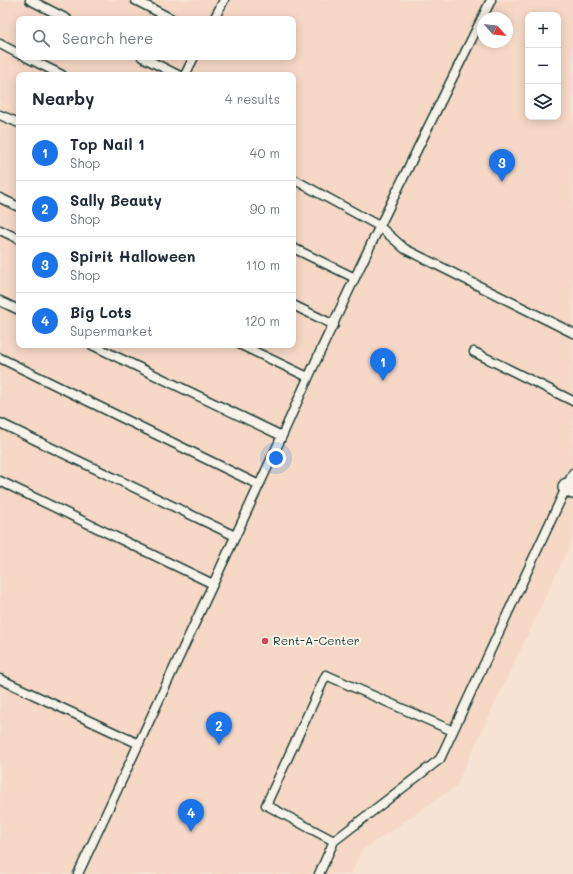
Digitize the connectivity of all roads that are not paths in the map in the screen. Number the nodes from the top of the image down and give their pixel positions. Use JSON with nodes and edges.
{"nodes":[{"id":1,"x":30,"y":0,"type":"edge"},
{"id":2,"x":135,"y":0,"type":"edge"},
{"id":3,"x":224,"y":0,"type":"edge"},
{"id":4,"x":491,"y":0,"type":"edge"},
{"id":5,"x":61,"y":16,"type":"edge"},
{"id":6,"x":166,"y":16,"type":"edge"},
{"id":7,"x":216,"y":16,"type":"edge"},
{"id":8,"x":0,"y":44,"type":"edge"},
{"id":9,"x":16,"y":52,"type":"edge"},
{"id":10,"x":32,"y":60,"type":"edge"},
{"id":11,"x":148,"y":60,"type":"edge"},
{"id":12,"x":192,"y":60,"type":"edge"},
{"id":13,"x":56,"y":72,"type":"edge"},
{"id":14,"x":172,"y":72,"type":"edge"},
{"id":15,"x":186,"y":72,"type":"edge"},
{"id":16,"x":0,"y":115,"type":"edge"},
{"id":17,"x":16,"y":122,"type":"edge"},
{"id":18,"x":296,"y":181,"type":"edge"},
{"id":19,"x":0,"y":198,"type":"edge"},
{"id":20,"x":16,"y":206,"type":"edge"},
{"id":21,"x":380,"y":226,"type":"junction"},
{"id":22,"x":0,"y":230,"type":"edge"},
{"id":23,"x":16,"y":238,"type":"edge"},
{"id":24,"x":296,"y":249,"type":"edge"},
{"id":25,"x":355,"y":278,"type":"junction"},
{"id":26,"x":0,"y":301,"type":"edge"},
{"id":27,"x":296,"y":306,"type":"edge"},
{"id":28,"x":16,"y":309,"type":"edge"},
{"id":29,"x":334,"y":325,"type":"junction"},
{"id":30,"x":573,"y":333,"type":"edge"},
{"id":31,"x":98,"y":348,"type":"edge"},
{"id":32,"x":247,"y":348,"type":"edge"},
{"id":33,"x":474,"y":352,"type":"dead end"},
{"id":34,"x":0,"y":358,"type":"edge"},
{"id":35,"x":308,"y":377,"type":"junction"},
{"id":36,"x":573,"y":401,"type":"edge"},
{"id":37,"x":0,"y":423,"type":"edge"},
{"id":38,"x":282,"y":436,"type":"junction"},
{"id":39,"x":0,"y":481,"type":"edge"},
{"id":40,"x":571,"y":483,"type":"edge"},
{"id":41,"x":259,"y":485,"type":"junction"},
{"id":42,"x":235,"y":536,"type":"junction"},
{"id":43,"x":213,"y":584,"type":"junction"},
{"id":44,"x":0,"y":679,"type":"edge"},
{"id":45,"x":453,"y":731,"type":"junction"},
{"id":46,"x":139,"y":744,"type":"junction"},
{"id":47,"x":334,"y":842,"type":"junction"},
{"id":48,"x":78,"y":874,"type":"edge"},
{"id":49,"x":319,"y":874,"type":"edge"}],
"edges":[{"from":1,"to":5,"type":"lane"},
{"from":2,"to":6,"type":"lane"},
{"from":3,"to":7,"type":"lane"},
{"from":4,"to":21,"type":"lane"},
{"from":8,"to":9,"type":"lane"},
{"from":10,"to":13,"type":"lane"},
{"from":11,"to":14,"type":"lane"},
{"from":12,"to":15,"type":"lane"},
{"from":16,"to":17,"type":"lane"},
{"from":18,"to":21,"type":"lane"},
{"from":19,"to":20,"type":"lane"},
{"from":21,"to":25,"type":"lane"},
{"from":21,"to":30,"type":"lane"},
{"from":22,"to":23,"type":"lane"},
{"from":24,"to":25,"type":"lane"},
{"from":25,"to":29,"type":"lane"},
{"from":26,"to":28,"type":"lane"},
{"from":27,"to":29,"type":"lane"},
{"from":29,"to":35,"type":"lane"},
{"from":31,"to":38,"type":"lane"},
{"from":32,"to":35,"type":"lane"},
{"from":33,"to":36,"type":"lane"},
{"from":34,"to":41,"type":"lane"},
{"from":35,"to":38,"type":"lane"},
{"from":37,"to":42,"type":"lane"},
{"from":38,"to":41,"type":"lane"},
{"from":39,"to":43,"type":"lane"},
{"from":40,"to":45,"type":"lane"},
{"from":41,"to":42,"type":"lane"},
{"from":42,"to":43,"type":"lane"},
{"from":43,"to":46,"type":"lane"},
{"from":44,"to":46,"type":"lane"},
{"from":45,"to":47,"type":"lane"},
{"from":45,"to":47,"type":"lane"},
{"from":46,"to":48,"type":"lane"},
{"from":47,"to":49,"type":"lane"}]}
